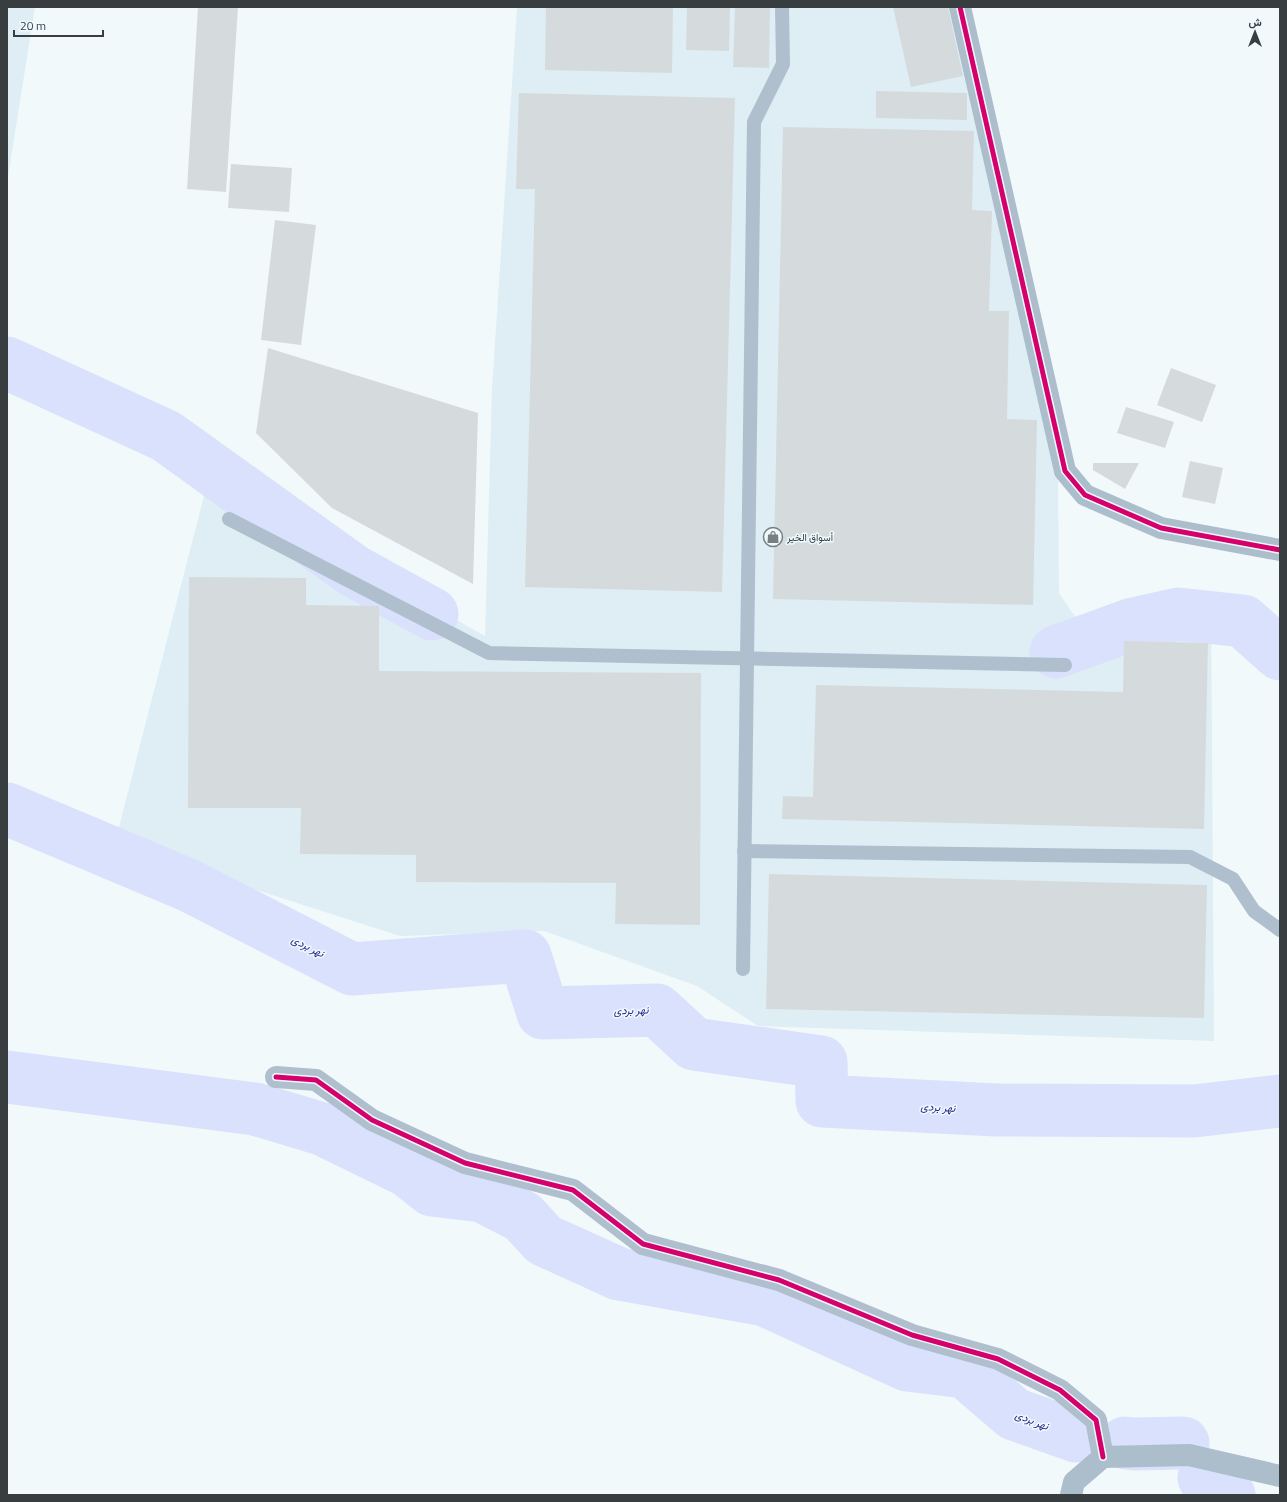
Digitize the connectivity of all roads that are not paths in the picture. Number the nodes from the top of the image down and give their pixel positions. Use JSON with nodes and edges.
{"nodes":[{"id":1,"x":782,"y":7,"type":"edge"},
{"id":2,"x":960,"y":7,"type":"edge"},
{"id":3,"x":229,"y":519,"type":"dead end"},
{"id":4,"x":1280,"y":550,"type":"edge"},
{"id":5,"x":747,"y":658,"type":"junction"},
{"id":6,"x":1066,"y":665,"type":"dead end"},
{"id":7,"x":744,"y":852,"type":"junction"},
{"id":8,"x":1280,"y":930,"type":"edge"},
{"id":9,"x":743,"y":969,"type":"dead end"},
{"id":10,"x":276,"y":1077,"type":"dead end"},
{"id":11,"x":1103,"y":1457,"type":"junction"},
{"id":12,"x":1280,"y":1476,"type":"edge"},
{"id":13,"x":1071,"y":1495,"type":"edge"}],
"edges":[{"from":1,"to":5,"type":"lane"},
{"from":2,"to":4,"type":"street"},
{"from":3,"to":5,"type":"lane"},
{"from":5,"to":6,"type":"lane"},
{"from":5,"to":7,"type":"lane"},
{"from":7,"to":8,"type":"lane"},
{"from":7,"to":9,"type":"lane"},
{"from":10,"to":11,"type":"street"},
{"from":11,"to":12,"type":"street"},
{"from":11,"to":13,"type":"street"}]}
